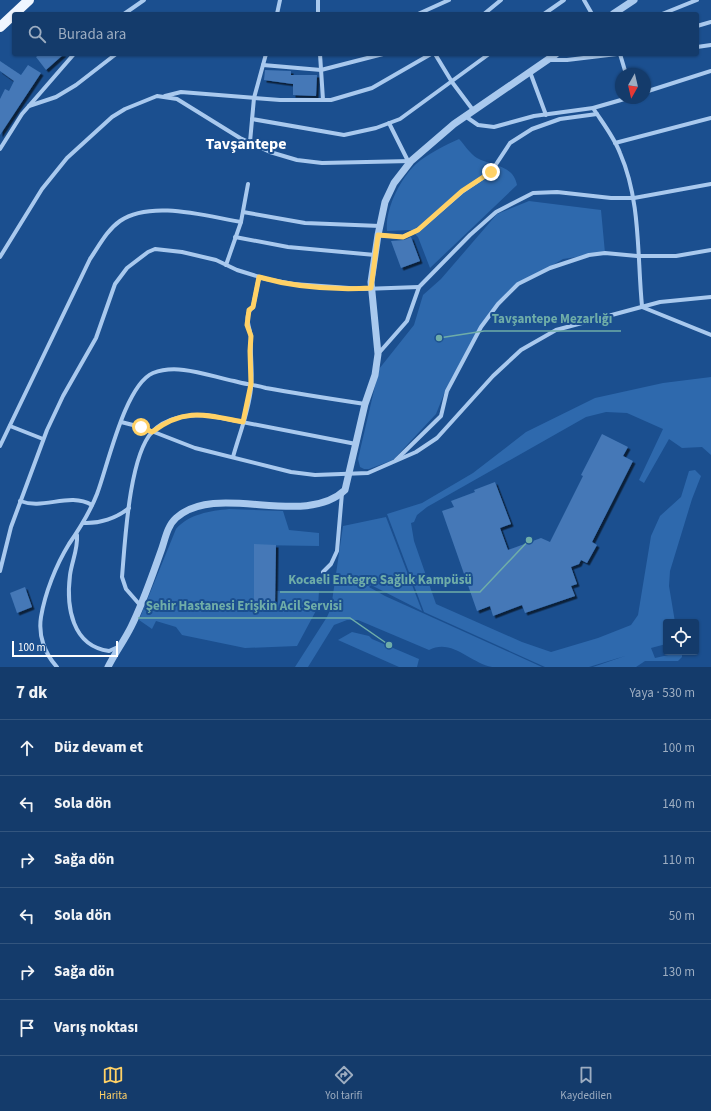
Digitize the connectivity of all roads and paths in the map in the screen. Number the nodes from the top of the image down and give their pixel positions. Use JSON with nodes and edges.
{"nodes":[{"id":1,"x":29,"y":0,"type":"edge"},
{"id":2,"x":144,"y":0,"type":"edge"},
{"id":3,"x":280,"y":0,"type":"edge"},
{"id":4,"x":318,"y":0,"type":"edge"},
{"id":5,"x":449,"y":0,"type":"edge"},
{"id":6,"x":502,"y":0,"type":"edge"},
{"id":7,"x":564,"y":0,"type":"edge"},
{"id":8,"x":584,"y":0,"type":"edge"},
{"id":9,"x":634,"y":0,"type":"edge"},
{"id":10,"x":697,"y":0,"type":"edge"},
{"id":11,"x":16,"y":12,"type":"edge"},
{"id":12,"x":127,"y":12,"type":"edge"},
{"id":13,"x":277,"y":12,"type":"edge"},
{"id":14,"x":318,"y":12,"type":"edge"},
{"id":15,"x":422,"y":12,"type":"edge"},
{"id":16,"x":487,"y":12,"type":"edge"},
{"id":17,"x":547,"y":12,"type":"edge"},
{"id":18,"x":591,"y":12,"type":"edge"},
{"id":19,"x":616,"y":12,"type":"edge"},
{"id":20,"x":667,"y":12,"type":"edge"},
{"id":21,"x":12,"y":16,"type":"edge"},
{"id":22,"x":711,"y":22,"type":"edge"},
{"id":23,"x":699,"y":25,"type":"edge"},
{"id":24,"x":0,"y":27,"type":"edge"},
{"id":25,"x":711,"y":45,"type":"edge"},
{"id":26,"x":699,"y":47,"type":"edge"},
{"id":27,"x":72,"y":56,"type":"edge"},
{"id":28,"x":113,"y":56,"type":"edge"},
{"id":29,"x":265,"y":56,"type":"edge"},
{"id":30,"x":320,"y":56,"type":"edge"},
{"id":31,"x":375,"y":56,"type":"edge"},
{"id":32,"x":428,"y":56,"type":"edge"},
{"id":33,"x":436,"y":56,"type":"edge"},
{"id":34,"x":486,"y":56,"type":"edge"},
{"id":35,"x":553,"y":56,"type":"edge"},
{"id":36,"x":600,"y":56,"type":"edge"},
{"id":37,"x":621,"y":56,"type":"edge"},
{"id":38,"x":548,"y":60,"type":"junction"},
{"id":39,"x":263,"y":65,"type":"junction"},
{"id":40,"x":624,"y":68,"type":"edge"},
{"id":41,"x":321,"y":70,"type":"junction"},
{"id":42,"x":711,"y":71,"type":"edge"},
{"id":43,"x":530,"y":72,"type":"junction"},
{"id":44,"x":452,"y":82,"type":"junction"},
{"id":45,"x":651,"y":90,"type":"edge"},
{"id":46,"x":164,"y":96,"type":"junction"},
{"id":47,"x":254,"y":98,"type":"junction"},
{"id":48,"x":323,"y":100,"type":"junction"},
{"id":49,"x":615,"y":102,"type":"edge"},
{"id":50,"x":28,"y":106,"type":"junction"},
{"id":51,"x":593,"y":108,"type":"junction"},
{"id":52,"x":473,"y":110,"type":"junction"},
{"id":53,"x":597,"y":114,"type":"junction"},
{"id":54,"x":546,"y":115,"type":"junction"},
{"id":55,"x":465,"y":116,"type":"junction"},
{"id":56,"x":711,"y":118,"type":"edge"},
{"id":57,"x":252,"y":119,"type":"junction"},
{"id":58,"x":389,"y":123,"type":"junction"},
{"id":59,"x":250,"y":142,"type":"junction"},
{"id":60,"x":615,"y":143,"type":"junction"},
{"id":61,"x":0,"y":149,"type":"edge"},
{"id":62,"x":409,"y":161,"type":"junction"},
{"id":63,"x":248,"y":184,"type":"dead end"},
{"id":64,"x":711,"y":184,"type":"edge"},
{"id":65,"x":634,"y":198,"type":"junction"},
{"id":66,"x":243,"y":212,"type":"junction"},
{"id":67,"x":241,"y":222,"type":"junction"},
{"id":68,"x":380,"y":226,"type":"junction"},
{"id":69,"x":378,"y":235,"type":"junction"},
{"id":70,"x":235,"y":237,"type":"junction"},
{"id":71,"x":711,"y":250,"type":"edge"},
{"id":72,"x":375,"y":255,"type":"junction"},
{"id":73,"x":637,"y":256,"type":"junction"},
{"id":74,"x":0,"y":257,"type":"edge"},
{"id":75,"x":226,"y":265,"type":"junction"},
{"id":76,"x":259,"y":277,"type":"junction"},
{"id":77,"x":419,"y":287,"type":"junction"},
{"id":78,"x":371,"y":288,"type":"junction"},
{"id":79,"x":711,"y":297,"type":"edge"},
{"id":80,"x":642,"y":306,"type":"junction"},
{"id":81,"x":711,"y":336,"type":"edge"},
{"id":82,"x":378,"y":354,"type":"junction"},
{"id":83,"x":251,"y":384,"type":"junction"},
{"id":84,"x":365,"y":404,"type":"junction"},
{"id":85,"x":120,"y":422,"type":"junction"},
{"id":86,"x":243,"y":422,"type":"junction"},
{"id":87,"x":10,"y":426,"type":"junction"},
{"id":88,"x":152,"y":432,"type":"junction"},
{"id":89,"x":43,"y":439,"type":"junction"},
{"id":90,"x":356,"y":444,"type":"junction"},
{"id":91,"x":0,"y":446,"type":"edge"},
{"id":92,"x":233,"y":457,"type":"junction"},
{"id":93,"x":394,"y":462,"type":"junction"},
{"id":94,"x":350,"y":474,"type":"junction"},
{"id":95,"x":342,"y":493,"type":"junction"},
{"id":96,"x":20,"y":501,"type":"junction"},
{"id":97,"x":92,"y":505,"type":"junction"},
{"id":98,"x":129,"y":508,"type":"junction"},
{"id":99,"x":83,"y":523,"type":"junction"},
{"id":100,"x":77,"y":535,"type":"junction"},
{"id":101,"x":0,"y":571,"type":"edge"},
{"id":102,"x":323,"y":572,"type":"dead end"},
{"id":103,"x":140,"y":605,"type":"junction"},
{"id":104,"x":122,"y":644,"type":"junction"},
{"id":105,"x":57,"y":667,"type":"edge"},
{"id":106,"x":108,"y":667,"type":"edge"}],
"edges":[{"from":1,"to":11,"type":"main road"},
{"from":2,"to":12,"type":"street"},
{"from":3,"to":13,"type":"street"},
{"from":4,"to":14,"type":"street"},
{"from":5,"to":15,"type":"street"},
{"from":6,"to":16,"type":"street"},
{"from":7,"to":17,"type":"street"},
{"from":8,"to":18,"type":"street"},
{"from":9,"to":19,"type":"street"},
{"from":10,"to":20,"type":"street"},
{"from":21,"to":24,"type":"main road"},
{"from":22,"to":23,"type":"street"},
{"from":25,"to":26,"type":"street"},
{"from":27,"to":50,"type":"street"},
{"from":28,"to":50,"type":"street"},
{"from":29,"to":39,"type":"street"},
{"from":30,"to":41,"type":"street"},
{"from":31,"to":41,"type":"street"},
{"from":32,"to":48,"type":"street"},
{"from":33,"to":44,"type":"street"},
{"from":34,"to":44,"type":"street"},
{"from":35,"to":38,"type":"street"},
{"from":36,"to":38,"type":"street"},
{"from":37,"to":40,"type":"street"},
{"from":38,"to":43,"type":"street"},
{"from":39,"to":41,"type":"street"},
{"from":39,"to":47,"type":"street"},
{"from":41,"to":48,"type":"street"},
{"from":42,"to":45,"type":"street"},
{"from":43,"to":52,"type":"street"},
{"from":43,"to":54,"type":"street"},
{"from":44,"to":52,"type":"street"},
{"from":44,"to":58,"type":"street"},
{"from":46,"to":47,"type":"street"},
{"from":46,"to":59,"type":"street"},
{"from":46,"to":74,"type":"street"},
{"from":47,"to":48,"type":"street"},
{"from":47,"to":57,"type":"street"},
{"from":49,"to":51,"type":"street"},
{"from":50,"to":61,"type":"street"},
{"from":51,"to":53,"type":"street"},
{"from":51,"to":54,"type":"street"},
{"from":52,"to":55,"type":"street"},
{"from":53,"to":60,"type":"street"},
{"from":53,"to":69,"type":"street"},
{"from":54,"to":55,"type":"street"},
{"from":55,"to":62,"type":"street"},
{"from":56,"to":60,"type":"street"},
{"from":57,"to":58,"type":"street"},
{"from":57,"to":59,"type":"street"},
{"from":58,"to":62,"type":"street"},
{"from":59,"to":62,"type":"street"},
{"from":60,"to":65,"type":"street"},
{"from":62,"to":68,"type":"street"},
{"from":63,"to":66,"type":"street"},
{"from":64,"to":65,"type":"street"},
{"from":65,"to":73,"type":"street"},
{"from":65,"to":77,"type":"street"},
{"from":66,"to":67,"type":"street"},
{"from":66,"to":68,"type":"street"},
{"from":67,"to":70,"type":"street"},
{"from":67,"to":87,"type":"street"},
{"from":68,"to":69,"type":"street"},
{"from":69,"to":72,"type":"street"},
{"from":70,"to":72,"type":"street"},
{"from":70,"to":75,"type":"street"},
{"from":71,"to":73,"type":"street"},
{"from":72,"to":78,"type":"street"},
{"from":73,"to":80,"type":"street"},
{"from":73,"to":93,"type":"street"},
{"from":75,"to":76,"type":"street"},
{"from":75,"to":89,"type":"street"},
{"from":76,"to":78,"type":"street"},
{"from":76,"to":83,"type":"street"},
{"from":77,"to":78,"type":"street"},
{"from":77,"to":82,"type":"street"},
{"from":78,"to":82,"type":"street"},
{"from":79,"to":80,"type":"street"},
{"from":80,"to":81,"type":"street"},
{"from":80,"to":93,"type":"street"},
{"from":82,"to":84,"type":"street"},
{"from":83,"to":84,"type":"street"},
{"from":83,"to":85,"type":"street"},
{"from":83,"to":86,"type":"street"},
{"from":84,"to":90,"type":"street"},
{"from":85,"to":88,"type":"street"},
{"from":85,"to":97,"type":"street"},
{"from":86,"to":88,"type":"street"},
{"from":86,"to":90,"type":"street"},
{"from":86,"to":92,"type":"street"},
{"from":87,"to":89,"type":"street"},
{"from":87,"to":91,"type":"street"},
{"from":88,"to":92,"type":"street"},
{"from":88,"to":98,"type":"street"},
{"from":89,"to":96,"type":"street"},
{"from":90,"to":94,"type":"street"},
{"from":92,"to":94,"type":"street"},
{"from":93,"to":94,"type":"street"},
{"from":94,"to":95,"type":"street"},
{"from":95,"to":102,"type":"street"},
{"from":95,"to":103,"type":"street"},
{"from":96,"to":97,"type":"street"},
{"from":96,"to":101,"type":"street"},
{"from":97,"to":99,"type":"street"},
{"from":98,"to":99,"type":"street"},
{"from":98,"to":103,"type":"street"},
{"from":99,"to":100,"type":"street"},
{"from":100,"to":104,"type":"street"},
{"from":100,"to":105,"type":"street"},
{"from":103,"to":104,"type":"street"},
{"from":104,"to":106,"type":"street"}]}
